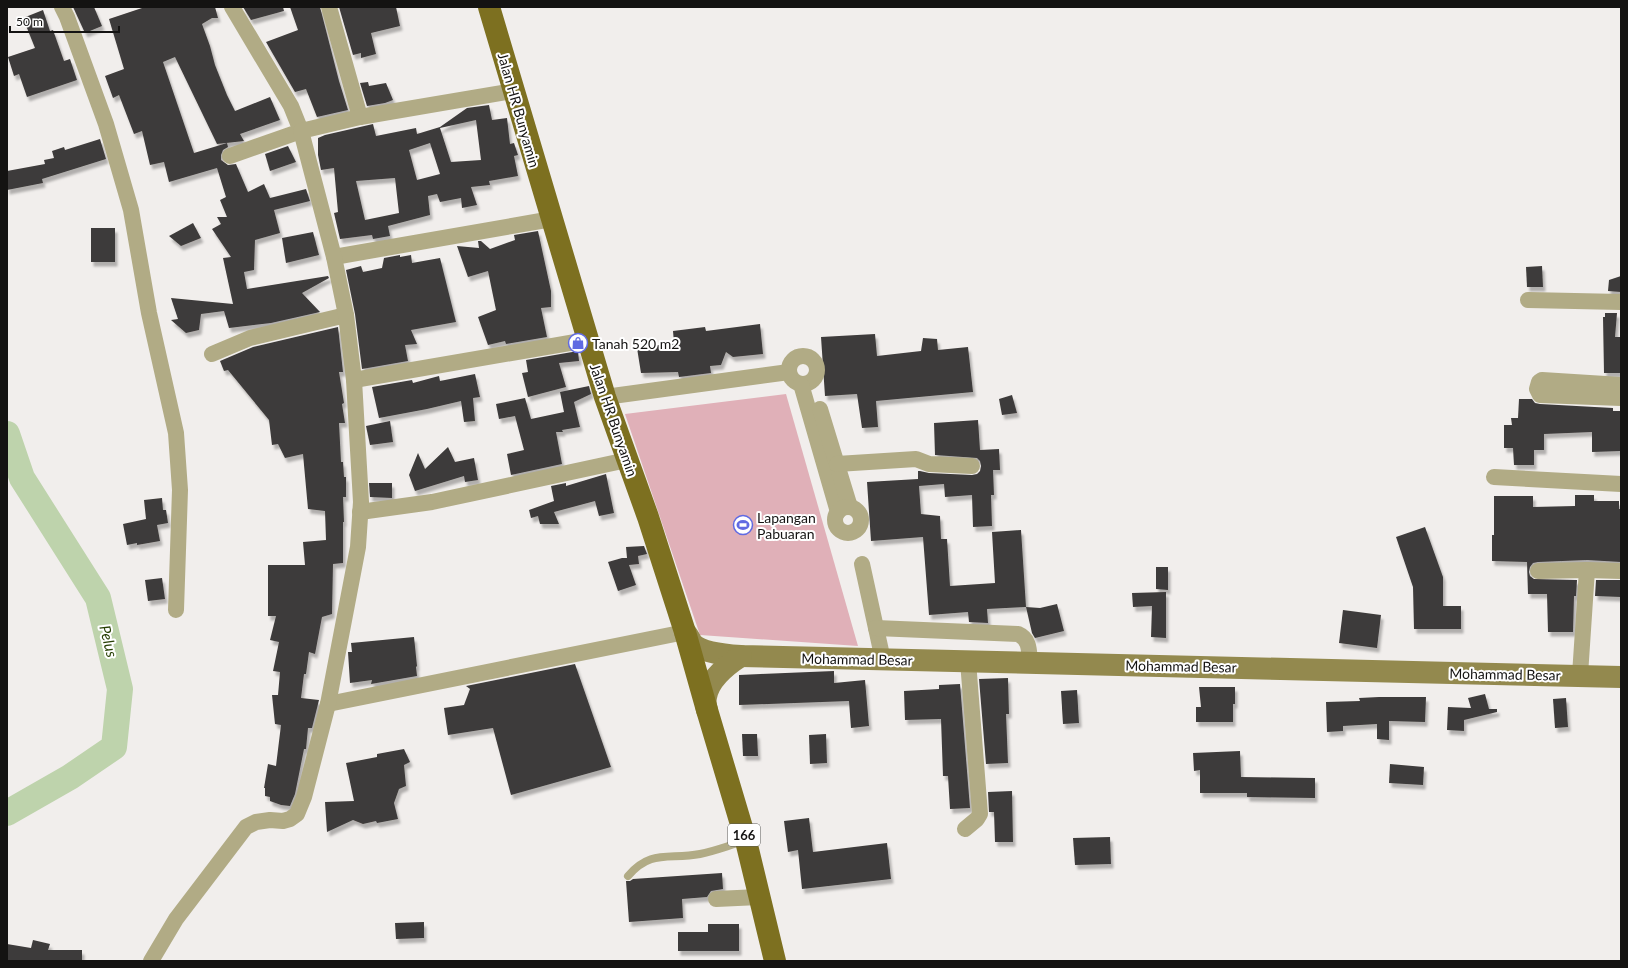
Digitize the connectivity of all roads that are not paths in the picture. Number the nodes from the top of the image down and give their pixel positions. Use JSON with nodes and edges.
{"nodes":[{"id":1,"x":62,"y":7,"type":"edge"},
{"id":2,"x":232,"y":7,"type":"edge"},
{"id":3,"x":329,"y":7,"type":"edge"},
{"id":4,"x":489,"y":7,"type":"edge"},
{"id":5,"x":513,"y":91,"type":"junction"},
{"id":6,"x":360,"y":117,"type":"junction"},
{"id":7,"x":301,"y":132,"type":"junction"},
{"id":8,"x":230,"y":156,"type":"dead end"},
{"id":9,"x":552,"y":219,"type":"junction"},
{"id":10,"x":334,"y":257,"type":"junction"},
{"id":11,"x":1528,"y":300,"type":"dead end"},
{"id":12,"x":1621,"y":302,"type":"edge"},
{"id":13,"x":346,"y":315,"type":"junction"},
{"id":14,"x":587,"y":340,"type":"junction"},
{"id":15,"x":212,"y":354,"type":"dead end"},
{"id":16,"x":789,"y":372,"type":"junction"},
{"id":17,"x":354,"y":380,"type":"junction"},
{"id":18,"x":806,"y":382,"type":"junction"},
{"id":19,"x":1621,"y":385,"type":"edge"},
{"id":20,"x":605,"y":397,"type":"junction"},
{"id":21,"x":1621,"y":398,"type":"edge"},
{"id":22,"x":627,"y":460,"type":"junction"},
{"id":23,"x":837,"y":464,"type":"junction"},
{"id":24,"x":972,"y":466,"type":"dead end"},
{"id":25,"x":1494,"y":477,"type":"dead end"},
{"id":26,"x":1621,"y":484,"type":"edge"},
{"id":27,"x":360,"y":512,"type":"junction"},
{"id":28,"x":862,"y":564,"type":"dead end"},
{"id":29,"x":1587,"y":570,"type":"junction"},
{"id":30,"x":1538,"y":571,"type":"dead end"},
{"id":31,"x":1621,"y":571,"type":"edge"},
{"id":32,"x":176,"y":610,"type":"dead end"},
{"id":33,"x":876,"y":628,"type":"junction"},
{"id":34,"x":686,"y":632,"type":"junction"},
{"id":35,"x":741,"y":656,"type":"junction"},
{"id":36,"x":883,"y":660,"type":"junction"},
{"id":37,"x":968,"y":661,"type":"junction"},
{"id":38,"x":1030,"y":663,"type":"junction"},
{"id":39,"x":1580,"y":675,"type":"junction"},
{"id":40,"x":1621,"y":677,"type":"edge"},
{"id":41,"x":328,"y":704,"type":"junction"},
{"id":42,"x":707,"y":710,"type":"junction"},
{"id":43,"x":965,"y":829,"type":"dead end"},
{"id":44,"x":746,"y":841,"type":"junction"},
{"id":45,"x":628,"y":876,"type":"dead end"},
{"id":46,"x":759,"y":898,"type":"junction"},
{"id":47,"x":716,"y":899,"type":"dead end"},
{"id":48,"x":151,"y":961,"type":"edge"},
{"id":49,"x":775,"y":961,"type":"edge"}],
"edges":[{"from":1,"to":32,"type":"street"},
{"from":2,"to":7,"type":"street"},
{"from":3,"to":6,"type":"street"},
{"from":4,"to":5,"type":"main road","name":"Jalan HR Bunyamin","number":"166"},
{"from":5,"to":6,"type":"street"},
{"from":5,"to":9,"type":"main road","name":"Jalan HR Bunyamin","number":"166"},
{"from":6,"to":7,"type":"street"},
{"from":7,"to":8,"type":"street"},
{"from":7,"to":10,"type":"street"},
{"from":9,"to":10,"type":"street"},
{"from":9,"to":14,"type":"main road","name":"Jalan HR Bunyamin","number":"166"},
{"from":10,"to":13,"type":"street"},
{"from":11,"to":12,"type":"street"},
{"from":13,"to":15,"type":"street"},
{"from":13,"to":17,"type":"street"},
{"from":14,"to":17,"type":"street"},
{"from":14,"to":20,"type":"main road","name":"Jalan HR Bunyamin","number":"166"},
{"from":16,"to":18,"type":"street"},
{"from":16,"to":18,"type":"street"},
{"from":16,"to":20,"type":"street"},
{"from":17,"to":27,"type":"street"},
{"from":18,"to":23,"type":"street"},
{"from":18,"to":23,"type":"street"},
{"from":19,"to":21,"type":"street"},
{"from":20,"to":22,"type":"main road","name":"Jalan HR Bunyamin","number":"166"},
{"from":22,"to":27,"type":"street"},
{"from":22,"to":34,"type":"main road","name":"Jalan HR Bunyamin","number":"166"},
{"from":23,"to":24,"type":"street"},
{"from":25,"to":26,"type":"street"},
{"from":27,"to":41,"type":"street"},
{"from":28,"to":33,"type":"street"},
{"from":29,"to":30,"type":"street"},
{"from":29,"to":31,"type":"street"},
{"from":29,"to":39,"type":"street"},
{"from":33,"to":36,"type":"street"},
{"from":33,"to":38,"type":"street"},
{"from":34,"to":35,"type":"street","name":"Jalan HR Bunyamin"},
{"from":34,"to":41,"type":"street"},
{"from":34,"to":42,"type":"main road","number":"166"},
{"from":35,"to":36,"type":"street","name":"Mohammad Besar"},
{"from":35,"to":42,"type":"street"},
{"from":36,"to":37,"type":"street","name":"Mohammad Besar"},
{"from":37,"to":38,"type":"street","name":"Mohammad Besar"},
{"from":37,"to":43,"type":"street"},
{"from":38,"to":39,"type":"street","name":"Mohammad Besar"},
{"from":39,"to":40,"type":"street","name":"Mohammad Besar"},
{"from":41,"to":48,"type":"street"},
{"from":42,"to":44,"type":"main road","number":"166"},
{"from":44,"to":45,"type":"lane"},
{"from":44,"to":46,"type":"main road","number":"166"},
{"from":46,"to":47,"type":"street"},
{"from":46,"to":49,"type":"main road","number":"166"}]}
